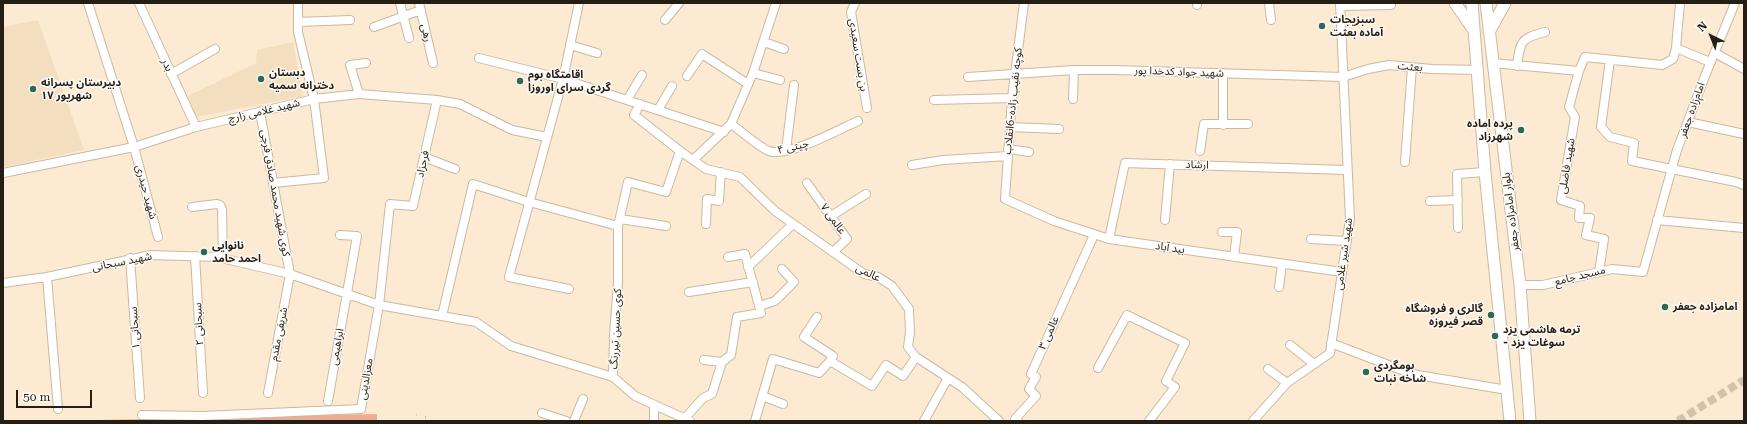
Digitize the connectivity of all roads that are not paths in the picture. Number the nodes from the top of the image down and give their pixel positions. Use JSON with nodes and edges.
{"nodes":[{"id":1,"x":88,"y":3,"type":"edge"},
{"id":2,"x":139,"y":3,"type":"edge"},
{"id":3,"x":298,"y":3,"type":"edge"},
{"id":4,"x":400,"y":3,"type":"edge"},
{"id":5,"x":579,"y":3,"type":"edge"},
{"id":6,"x":679,"y":3,"type":"edge"},
{"id":7,"x":776,"y":3,"type":"edge"},
{"id":8,"x":855,"y":3,"type":"edge"},
{"id":9,"x":1024,"y":3,"type":"edge"},
{"id":10,"x":1269,"y":3,"type":"edge"},
{"id":11,"x":1456,"y":3,"type":"edge"},
{"id":12,"x":1472,"y":3,"type":"edge"},
{"id":13,"x":1486,"y":3,"type":"edge"},
{"id":14,"x":1505,"y":3,"type":"edge"},
{"id":15,"x":1680,"y":3,"type":"edge"},
{"id":16,"x":1735,"y":3,"type":"edge"},
{"id":17,"x":1340,"y":4,"type":"edge"},
{"id":18,"x":1391,"y":5,"type":"dead end"},
{"id":19,"x":420,"y":6,"type":"edge"},
{"id":20,"x":1487,"y":15,"type":"junction"},
{"id":21,"x":403,"y":16,"type":"junction"},
{"id":22,"x":1473,"y":18,"type":"junction"},
{"id":23,"x":350,"y":20,"type":"dead end"},
{"id":24,"x":665,"y":20,"type":"dead end"},
{"id":25,"x":1271,"y":20,"type":"dead end"},
{"id":26,"x":298,"y":22,"type":"junction"},
{"id":27,"x":374,"y":27,"type":"dead end"},
{"id":28,"x":1473,"y":29,"type":"junction"},
{"id":29,"x":1489,"y":32,"type":"junction"},
{"id":30,"x":1545,"y":32,"type":"dead end"},
{"id":31,"x":410,"y":38,"type":"dead end"},
{"id":32,"x":764,"y":42,"type":"junction"},
{"id":33,"x":570,"y":45,"type":"junction"},
{"id":34,"x":784,"y":48,"type":"dead end"},
{"id":35,"x":1676,"y":48,"type":"junction"},
{"id":36,"x":215,"y":49,"type":"dead end"},
{"id":37,"x":597,"y":53,"type":"dead end"},
{"id":38,"x":1714,"y":53,"type":"junction"},
{"id":39,"x":479,"y":58,"type":"dead end"},
{"id":40,"x":1610,"y":60,"type":"junction"},
{"id":41,"x":1710,"y":62,"type":"junction"},
{"id":42,"x":366,"y":63,"type":"dead end"},
{"id":43,"x":432,"y":63,"type":"dead end"},
{"id":44,"x":1493,"y":63,"type":"junction"},
{"id":45,"x":1517,"y":66,"type":"junction"},
{"id":46,"x":1412,"y":67,"type":"junction"},
{"id":47,"x":1744,"y":69,"type":"edge"},
{"id":48,"x":1074,"y":70,"type":"junction"},
{"id":49,"x":1478,"y":70,"type":"junction"},
{"id":50,"x":1578,"y":71,"type":"junction"},
{"id":51,"x":753,"y":73,"type":"junction"},
{"id":52,"x":1223,"y":73,"type":"junction"},
{"id":53,"x":171,"y":74,"type":"junction"},
{"id":54,"x":642,"y":75,"type":"dead end"},
{"id":55,"x":1015,"y":75,"type":"junction"},
{"id":56,"x":686,"y":76,"type":"dead end"},
{"id":57,"x":968,"y":77,"type":"dead end"},
{"id":58,"x":1343,"y":78,"type":"junction"},
{"id":59,"x":563,"y":79,"type":"junction"},
{"id":60,"x":780,"y":80,"type":"dead end"},
{"id":61,"x":748,"y":84,"type":"junction"},
{"id":62,"x":794,"y":84,"type":"dead end"},
{"id":63,"x":672,"y":86,"type":"dead end"},
{"id":64,"x":359,"y":94,"type":"junction"},
{"id":65,"x":1012,"y":98,"type":"junction"},
{"id":66,"x":314,"y":99,"type":"junction"},
{"id":67,"x":1073,"y":99,"type":"dead end"},
{"id":68,"x":437,"y":100,"type":"junction"},
{"id":69,"x":627,"y":100,"type":"junction"},
{"id":70,"x":934,"y":100,"type":"dead end"},
{"id":71,"x":640,"y":104,"type":"junction"},
{"id":72,"x":867,"y":108,"type":"dead end"},
{"id":73,"x":658,"y":110,"type":"junction"},
{"id":74,"x":260,"y":112,"type":"junction"},
{"id":75,"x":858,"y":121,"type":"dead end"},
{"id":76,"x":1688,"y":122,"type":"junction"},
{"id":77,"x":731,"y":124,"type":"junction"},
{"id":78,"x":1248,"y":124,"type":"dead end"},
{"id":79,"x":1223,"y":125,"type":"junction"},
{"id":80,"x":196,"y":127,"type":"junction"},
{"id":81,"x":1010,"y":127,"type":"junction"},
{"id":82,"x":1059,"y":129,"type":"dead end"},
{"id":83,"x":724,"y":132,"type":"junction"},
{"id":84,"x":1744,"y":134,"type":"edge"},
{"id":85,"x":547,"y":137,"type":"junction"},
{"id":86,"x":134,"y":147,"type":"junction"},
{"id":87,"x":786,"y":150,"type":"junction"},
{"id":88,"x":680,"y":151,"type":"junction"},
{"id":89,"x":1200,"y":151,"type":"dead end"},
{"id":90,"x":1008,"y":152,"type":"junction"},
{"id":91,"x":1029,"y":152,"type":"dead end"},
{"id":92,"x":424,"y":158,"type":"junction"},
{"id":93,"x":693,"y":160,"type":"junction"},
{"id":94,"x":1405,"y":162,"type":"dead end"},
{"id":95,"x":1170,"y":164,"type":"junction"},
{"id":96,"x":912,"y":166,"type":"dead end"},
{"id":97,"x":455,"y":169,"type":"dead end"},
{"id":98,"x":1672,"y":169,"type":"junction"},
{"id":99,"x":1348,"y":170,"type":"junction"},
{"id":100,"x":721,"y":172,"type":"junction"},
{"id":101,"x":1485,"y":172,"type":"junction"},
{"id":102,"x":3,"y":174,"type":"edge"},
{"id":103,"x":273,"y":183,"type":"junction"},
{"id":104,"x":807,"y":183,"type":"dead end"},
{"id":105,"x":1744,"y":185,"type":"edge"},
{"id":106,"x":866,"y":194,"type":"dead end"},
{"id":107,"x":1005,"y":199,"type":"joint"},
{"id":108,"x":1458,"y":200,"type":"junction"},
{"id":109,"x":1430,"y":201,"type":"dead end"},
{"id":110,"x":529,"y":202,"type":"junction"},
{"id":111,"x":390,"y":204,"type":"joint"},
{"id":112,"x":192,"y":206,"type":"dead end"},
{"id":113,"x":831,"y":216,"type":"junction"},
{"id":114,"x":1165,"y":220,"type":"dead end"},
{"id":115,"x":1657,"y":220,"type":"junction"},
{"id":116,"x":619,"y":222,"type":"junction"},
{"id":117,"x":706,"y":224,"type":"dead end"},
{"id":118,"x":793,"y":224,"type":"junction"},
{"id":119,"x":666,"y":226,"type":"dead end"},
{"id":120,"x":1458,"y":228,"type":"dead end"},
{"id":121,"x":1744,"y":228,"type":"edge"},
{"id":122,"x":1222,"y":232,"type":"dead end"},
{"id":123,"x":340,"y":235,"type":"dead end"},
{"id":124,"x":1094,"y":235,"type":"junction"},
{"id":125,"x":158,"y":237,"type":"dead end"},
{"id":126,"x":1109,"y":239,"type":"junction"},
{"id":127,"x":1311,"y":239,"type":"dead end"},
{"id":128,"x":1347,"y":241,"type":"junction"},
{"id":129,"x":833,"y":252,"type":"junction"},
{"id":130,"x":195,"y":256,"type":"junction"},
{"id":131,"x":728,"y":257,"type":"dead end"},
{"id":132,"x":1234,"y":257,"type":"junction"},
{"id":133,"x":130,"y":258,"type":"junction"},
{"id":134,"x":223,"y":258,"type":"junction"},
{"id":135,"x":1282,"y":264,"type":"junction"},
{"id":136,"x":748,"y":266,"type":"junction"},
{"id":137,"x":782,"y":269,"type":"dead end"},
{"id":138,"x":1342,"y":272,"type":"junction"},
{"id":139,"x":1599,"y":272,"type":"junction"},
{"id":140,"x":290,"y":274,"type":"junction"},
{"id":141,"x":47,"y":277,"type":"junction"},
{"id":142,"x":753,"y":282,"type":"junction"},
{"id":143,"x":3,"y":283,"type":"edge"},
{"id":144,"x":1520,"y":285,"type":"junction"},
{"id":145,"x":1279,"y":287,"type":"dead end"},
{"id":146,"x":570,"y":289,"type":"dead end"},
{"id":147,"x":689,"y":292,"type":"dead end"},
{"id":148,"x":346,"y":293,"type":"junction"},
{"id":149,"x":379,"y":305,"type":"junction"},
{"id":150,"x":759,"y":306,"type":"junction"},
{"id":151,"x":442,"y":316,"type":"junction"},
{"id":152,"x":817,"y":317,"type":"dead end"},
{"id":153,"x":1331,"y":343,"type":"junction"},
{"id":154,"x":1290,"y":345,"type":"dead end"},
{"id":155,"x":916,"y":357,"type":"junction"},
{"id":156,"x":704,"y":360,"type":"dead end"},
{"id":157,"x":830,"y":361,"type":"junction"},
{"id":158,"x":722,"y":362,"type":"junction"},
{"id":159,"x":1314,"y":364,"type":"junction"},
{"id":160,"x":1098,"y":368,"type":"dead end"},
{"id":161,"x":1268,"y":369,"type":"dead end"},
{"id":162,"x":613,"y":377,"type":"junction"},
{"id":163,"x":948,"y":378,"type":"junction"},
{"id":164,"x":1287,"y":383,"type":"junction"},
{"id":165,"x":1507,"y":390,"type":"junction"},
{"id":166,"x":203,"y":393,"type":"dead end"},
{"id":167,"x":268,"y":393,"type":"dead end"},
{"id":168,"x":762,"y":396,"type":"junction"},
{"id":169,"x":140,"y":398,"type":"dead end"},
{"id":170,"x":583,"y":399,"type":"dead end"},
{"id":171,"x":328,"y":401,"type":"dead end"},
{"id":172,"x":783,"y":404,"type":"dead end"},
{"id":173,"x":654,"y":406,"type":"junction"},
{"id":174,"x":58,"y":409,"type":"dead end"},
{"id":175,"x":542,"y":413,"type":"dead end"},
{"id":176,"x":142,"y":415,"type":"dead end"},
{"id":177,"x":688,"y":420,"type":"edge"},
{"id":178,"x":566,"y":421,"type":"edge"},
{"id":179,"x":574,"y":421,"type":"edge"},
{"id":180,"x":654,"y":421,"type":"edge"},
{"id":181,"x":755,"y":421,"type":"edge"},
{"id":182,"x":924,"y":421,"type":"edge"},
{"id":183,"x":999,"y":421,"type":"edge"},
{"id":184,"x":1018,"y":421,"type":"edge"},
{"id":185,"x":1149,"y":421,"type":"edge"},
{"id":186,"x":1253,"y":421,"type":"edge"},
{"id":187,"x":1510,"y":421,"type":"edge"},
{"id":188,"x":1530,"y":421,"type":"edge"}],
"edges":[{"from":1,"to":86,"type":"street","name":"شهید حیدری"},
{"from":2,"to":53,"type":"street","name":"بدر"},
{"from":3,"to":26,"type":"street"},
{"from":4,"to":21,"type":"street"},
{"from":5,"to":33,"type":"street"},
{"from":6,"to":24,"type":"street"},
{"from":7,"to":32,"type":"street"},
{"from":8,"to":72,"type":"street","name":"بن بست سعیدی"},
{"from":9,"to":55,"type":"street","name":"کوچه نقیب زاده-6انقلاب"},
{"from":10,"to":25,"type":"street"},
{"from":11,"to":28,"type":"main road"},
{"from":12,"to":22,"type":"main road","name":"بلوار امامزاده جعفر"},
{"from":13,"to":20,"type":"main road","name":"بلوار امامزاده جعفر"},
{"from":14,"to":29,"type":"main road"},
{"from":15,"to":35,"type":"street"},
{"from":16,"to":38,"type":"street","name":"امام‌زاده جعفر"},
{"from":17,"to":18,"type":"street"},
{"from":17,"to":58,"type":"street","name":"شهید شیر غلامی"},
{"from":19,"to":21,"type":"street"},
{"from":19,"to":43,"type":"street","name":"رهی"},
{"from":20,"to":22,"type":"main road"},
{"from":20,"to":29,"type":"main road","name":"بلوار امامزاده جعفر"},
{"from":21,"to":27,"type":"street"},
{"from":21,"to":31,"type":"street"},
{"from":22,"to":28,"type":"main road","name":"بلوار امامزاده جعفر"},
{"from":23,"to":26,"type":"street"},
{"from":26,"to":66,"type":"street"},
{"from":28,"to":49,"type":"main road","name":"بلوار امامزاده جعفر"},
{"from":29,"to":44,"type":"main road","name":"بلوار امامزاده جعفر"},
{"from":30,"to":45,"type":"street"},
{"from":32,"to":34,"type":"street"},
{"from":32,"to":51,"type":"street"},
{"from":33,"to":37,"type":"street"},
{"from":33,"to":59,"type":"street"},
{"from":35,"to":40,"type":"street"},
{"from":35,"to":41,"type":"street"},
{"from":36,"to":53,"type":"street"},
{"from":38,"to":41,"type":"street","name":"امام‌زاده جعفر"},
{"from":38,"to":47,"type":"street"},
{"from":39,"to":59,"type":"street"},
{"from":40,"to":50,"type":"street"},
{"from":40,"to":98,"type":"street"},
{"from":41,"to":76,"type":"street","name":"امام‌زاده جعفر"},
{"from":42,"to":64,"type":"street"},
{"from":44,"to":45,"type":"street"},
{"from":44,"to":144,"type":"main road","name":"بلوار امامزاده جعفر"},
{"from":45,"to":50,"type":"street"},
{"from":46,"to":49,"type":"street","name":"بعثت"},
{"from":46,"to":58,"type":"street","name":"بعثت"},
{"from":46,"to":94,"type":"street"},
{"from":48,"to":52,"type":"street","name":"شهید جواد کدخدا پور"},
{"from":48,"to":55,"type":"street","name":"شهید جواد کدخدا پور"},
{"from":48,"to":67,"type":"street"},
{"from":49,"to":101,"type":"main road","name":"بلوار امامزاده جعفر"},
{"from":50,"to":139,"type":"street","name":"شهید فاضلی"},
{"from":51,"to":60,"type":"street"},
{"from":51,"to":61,"type":"street"},
{"from":52,"to":58,"type":"street","name":"شهید جواد کدخدا پور"},
{"from":52,"to":79,"type":"street"},
{"from":53,"to":80,"type":"street","name":"بدر"},
{"from":54,"to":69,"type":"street"},
{"from":55,"to":57,"type":"street","name":"شهید جواد کدخدا پور"},
{"from":55,"to":65,"type":"street","name":"کوچه نقیب زاده-6انقلاب"},
{"from":56,"to":61,"type":"street"},
{"from":58,"to":99,"type":"street","name":"شهید شیر غلامی"},
{"from":59,"to":69,"type":"street"},
{"from":59,"to":85,"type":"street"},
{"from":61,"to":77,"type":"street"},
{"from":62,"to":87,"type":"street"},
{"from":63,"to":73,"type":"street"},
{"from":64,"to":66,"type":"street","name":"شهید غلامی زارچ"},
{"from":64,"to":68,"type":"street","name":"شهید غلامی زارچ"},
{"from":65,"to":70,"type":"street"},
{"from":65,"to":81,"type":"street","name":"کوچه نقیب زاده-6انقلاب"},
{"from":66,"to":74,"type":"street","name":"شهید غلامی زارچ"},
{"from":66,"to":103,"type":"street"},
{"from":68,"to":85,"type":"street","name":"شهید غلامی زارچ"},
{"from":68,"to":92,"type":"street","name":"فرحزاد"},
{"from":69,"to":71,"type":"street"},
{"from":71,"to":73,"type":"street"},
{"from":71,"to":88,"type":"street"},
{"from":73,"to":83,"type":"street"},
{"from":74,"to":80,"type":"street","name":"شهید غلامی زارچ"},
{"from":74,"to":103,"type":"street","name":"کوی شهید محمد صادق فرجی"},
{"from":75,"to":87,"type":"street","name":"چیتی ۴"},
{"from":76,"to":84,"type":"street"},
{"from":76,"to":98,"type":"street","name":"امام‌زاده جعفر"},
{"from":77,"to":83,"type":"street"},
{"from":77,"to":87,"type":"street","name":"چیتی ۴"},
{"from":78,"to":79,"type":"street"},
{"from":79,"to":89,"type":"street"},
{"from":80,"to":86,"type":"street","name":"شهید غلامی زارچ"},
{"from":81,"to":82,"type":"street"},
{"from":81,"to":90,"type":"street","name":"کوچه نقیب زاده-6انقلاب"},
{"from":83,"to":93,"type":"street"},
{"from":85,"to":110,"type":"street"},
{"from":86,"to":102,"type":"street","name":"شهید غلامی زارچ"},
{"from":86,"to":125,"type":"street","name":"شهید حیدری"},
{"from":88,"to":93,"type":"street"},
{"from":88,"to":116,"type":"street","name":"کوی حسین تیررنگ"},
{"from":90,"to":91,"type":"street"},
{"from":90,"to":96,"type":"street"},
{"from":90,"to":107,"type":"street","name":"کوچه نقیب زاده-6انقلاب"},
{"from":92,"to":97,"type":"street"},
{"from":92,"to":111,"type":"street","name":"فرحزاد"},
{"from":93,"to":100,"type":"street","name":"عالمی"},
{"from":95,"to":99,"type":"street","name":"ارشاد"},
{"from":95,"to":114,"type":"street"},
{"from":95,"to":126,"type":"street","name":"ارشاد"},
{"from":98,"to":105,"type":"street"},
{"from":98,"to":115,"type":"street","name":"امام‌زاده جعفر"},
{"from":99,"to":128,"type":"street","name":"شهید شیر غلامی"},
{"from":100,"to":117,"type":"street"},
{"from":100,"to":118,"type":"street","name":"عالمی"},
{"from":101,"to":108,"type":"street"},
{"from":101,"to":165,"type":"main road","name":"بلوار امامزاده جعفر"},
{"from":103,"to":140,"type":"street","name":"کوی شهید محمد صادق فرجی"},
{"from":104,"to":113,"type":"street","name":"عالمی ۷"},
{"from":106,"to":113,"type":"street"},
{"from":107,"to":124,"type":"street","name":"بید آباد"},
{"from":108,"to":109,"type":"street"},
{"from":108,"to":120,"type":"street"},
{"from":110,"to":116,"type":"street"},
{"from":110,"to":146,"type":"street"},
{"from":110,"to":151,"type":"street"},
{"from":111,"to":149,"type":"street","name":"معزالدینی"},
{"from":112,"to":134,"type":"street"},
{"from":113,"to":129,"type":"street","name":"عالمی ۷"},
{"from":115,"to":121,"type":"street"},
{"from":115,"to":139,"type":"street","name":"مسجد جامع"},
{"from":116,"to":119,"type":"street"},
{"from":116,"to":162,"type":"street","name":"کوی حسین تیررنگ"},
{"from":118,"to":129,"type":"street","name":"عالمی"},
{"from":118,"to":136,"type":"street"},
{"from":122,"to":132,"type":"street"},
{"from":123,"to":148,"type":"street","name":"ابراهیمی"},
{"from":124,"to":126,"type":"street","name":"بید آباد"},
{"from":124,"to":184,"type":"street","name":"عالمی ۳"},
{"from":126,"to":132,"type":"street","name":"بید آباد"},
{"from":127,"to":128,"type":"street"},
{"from":128,"to":138,"type":"street","name":"شهید شیر غلامی"},
{"from":129,"to":155,"type":"street","name":"عالمی"},
{"from":130,"to":133,"type":"street","name":"شهید سبحانی"},
{"from":130,"to":134,"type":"street","name":"شهید سبحانی"},
{"from":130,"to":166,"type":"street","name":"سبحانی ۲"},
{"from":131,"to":136,"type":"street"},
{"from":132,"to":135,"type":"street","name":"بید آباد"},
{"from":133,"to":141,"type":"street","name":"شهید سبحانی"},
{"from":133,"to":169,"type":"street","name":"سبحانی ۱"},
{"from":134,"to":140,"type":"street","name":"شهید سبحانی"},
{"from":135,"to":138,"type":"street","name":"بید آباد"},
{"from":135,"to":145,"type":"street"},
{"from":136,"to":142,"type":"street"},
{"from":137,"to":150,"type":"street"},
{"from":138,"to":153,"type":"street","name":"شهید شیر غلامی"},
{"from":139,"to":144,"type":"street","name":"مسجد جامع"},
{"from":140,"to":148,"type":"street","name":"شهید سبحانی"},
{"from":140,"to":167,"type":"street","name":"شریفی مقدم"},
{"from":141,"to":143,"type":"street","name":"شهید سبحانی"},
{"from":141,"to":174,"type":"street"},
{"from":142,"to":147,"type":"street"},
{"from":142,"to":150,"type":"street"},
{"from":144,"to":188,"type":"main road","name":"بلوار امامزاده جعفر"},
{"from":148,"to":149,"type":"street","name":"شهید سبحانی"},
{"from":148,"to":171,"type":"street","name":"ابراهیمی"},
{"from":149,"to":151,"type":"street","name":"کوی حسین تیررنگ"},
{"from":149,"to":176,"type":"street","name":"معزالدینی"},
{"from":150,"to":158,"type":"street"},
{"from":151,"to":162,"type":"street","name":"کوی حسین تیررنگ"},
{"from":152,"to":157,"type":"street"},
{"from":153,"to":159,"type":"street","name":"شهید شیر غلامی"},
{"from":153,"to":165,"type":"street"},
{"from":154,"to":159,"type":"street"},
{"from":155,"to":157,"type":"street"},
{"from":155,"to":163,"type":"street"},
{"from":156,"to":158,"type":"street"},
{"from":157,"to":168,"type":"street"},
{"from":158,"to":177,"type":"street"},
{"from":159,"to":164,"type":"street","name":"شهید شیر غلامی"},
{"from":160,"to":185,"type":"street"},
{"from":161,"to":164,"type":"street"},
{"from":162,"to":173,"type":"street"},
{"from":163,"to":182,"type":"street"},
{"from":163,"to":183,"type":"street"},
{"from":164,"to":186,"type":"street","name":"شهید شیر غلامی"},
{"from":165,"to":187,"type":"main road","name":"بلوار امامزاده جعفر"},
{"from":168,"to":172,"type":"street"},
{"from":168,"to":181,"type":"street"},
{"from":170,"to":179,"type":"street"},
{"from":173,"to":177,"type":"street"},
{"from":173,"to":180,"type":"street"},
{"from":175,"to":178,"type":"street"}]}
